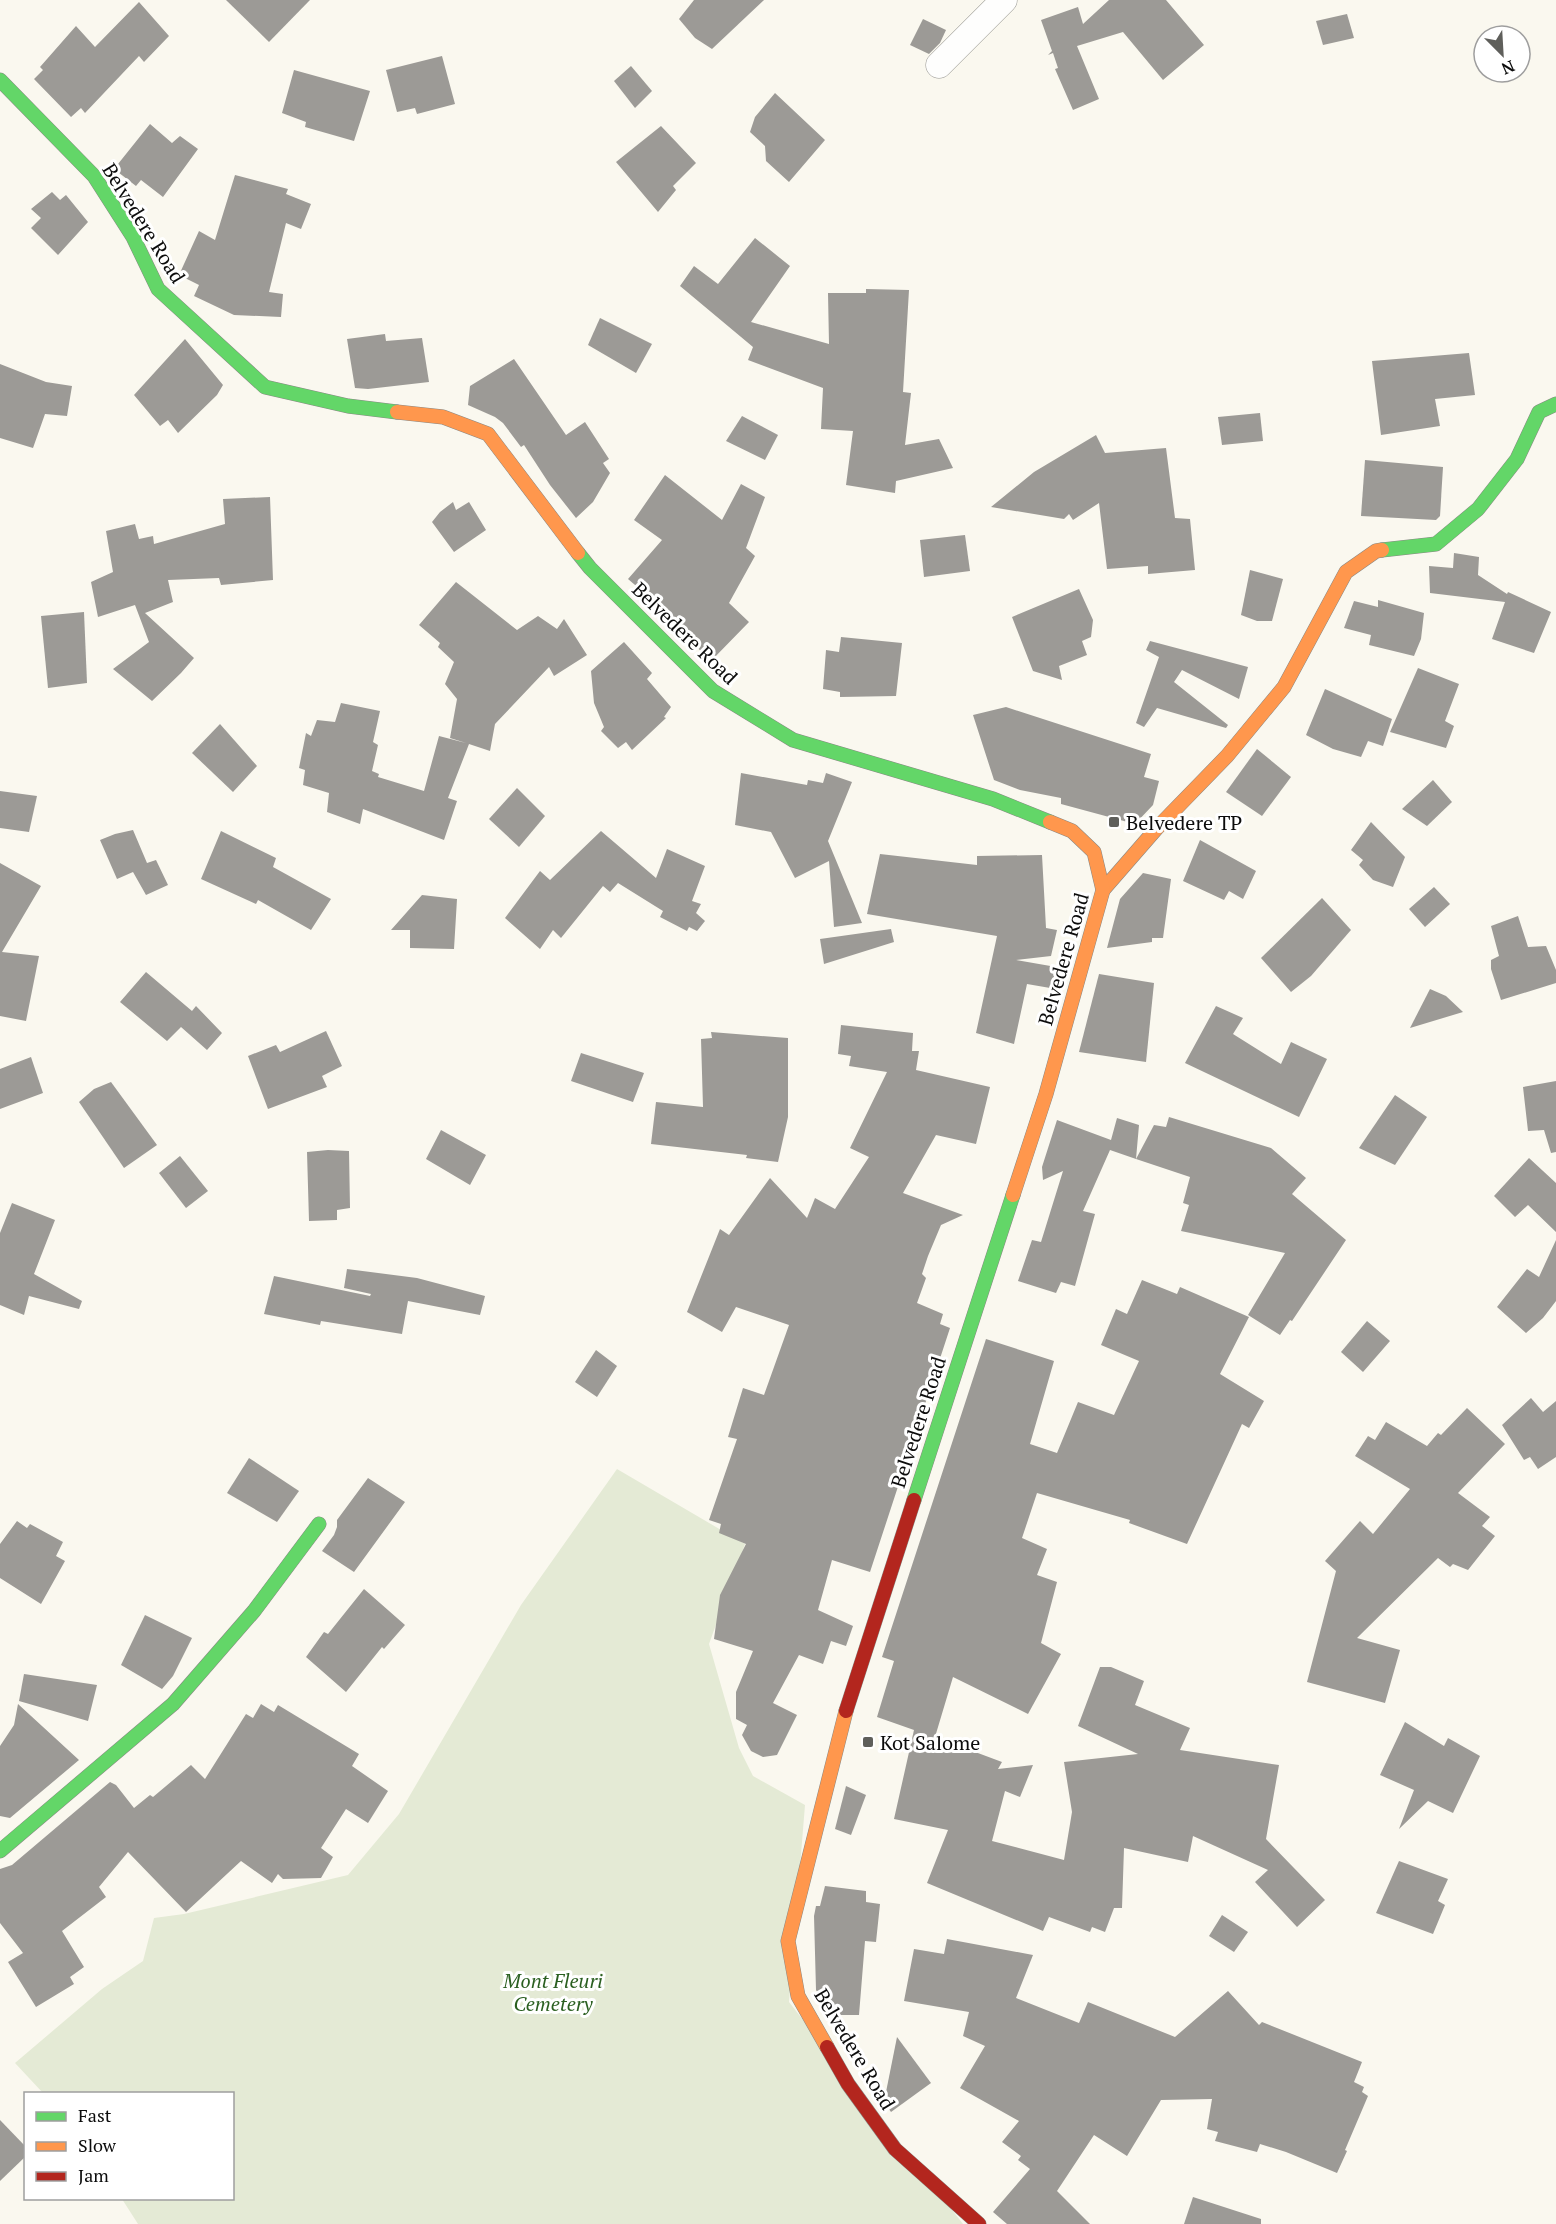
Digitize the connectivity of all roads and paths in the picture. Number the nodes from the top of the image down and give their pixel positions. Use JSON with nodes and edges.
{"nodes":[{"id":1,"x":1004,"y":0,"type":"edge"},
{"id":2,"x":939,"y":65,"type":"dead end"},
{"id":3,"x":0,"y":80,"type":"edge"},
{"id":4,"x":1556,"y":404,"type":"edge"},
{"id":5,"x":1103,"y":891,"type":"junction"},
{"id":6,"x":319,"y":1524,"type":"dead end"},
{"id":7,"x":0,"y":1851,"type":"edge"},
{"id":8,"x":979,"y":2224,"type":"edge"}],
"edges":[{"from":1,"to":2,"type":"street"},
{"from":3,"to":5,"type":"street","name":"Belvedere Road"},
{"from":4,"to":5,"type":"street"},
{"from":5,"to":8,"type":"street","name":"Belvedere Road"},
{"from":6,"to":7,"type":"street"}]}
